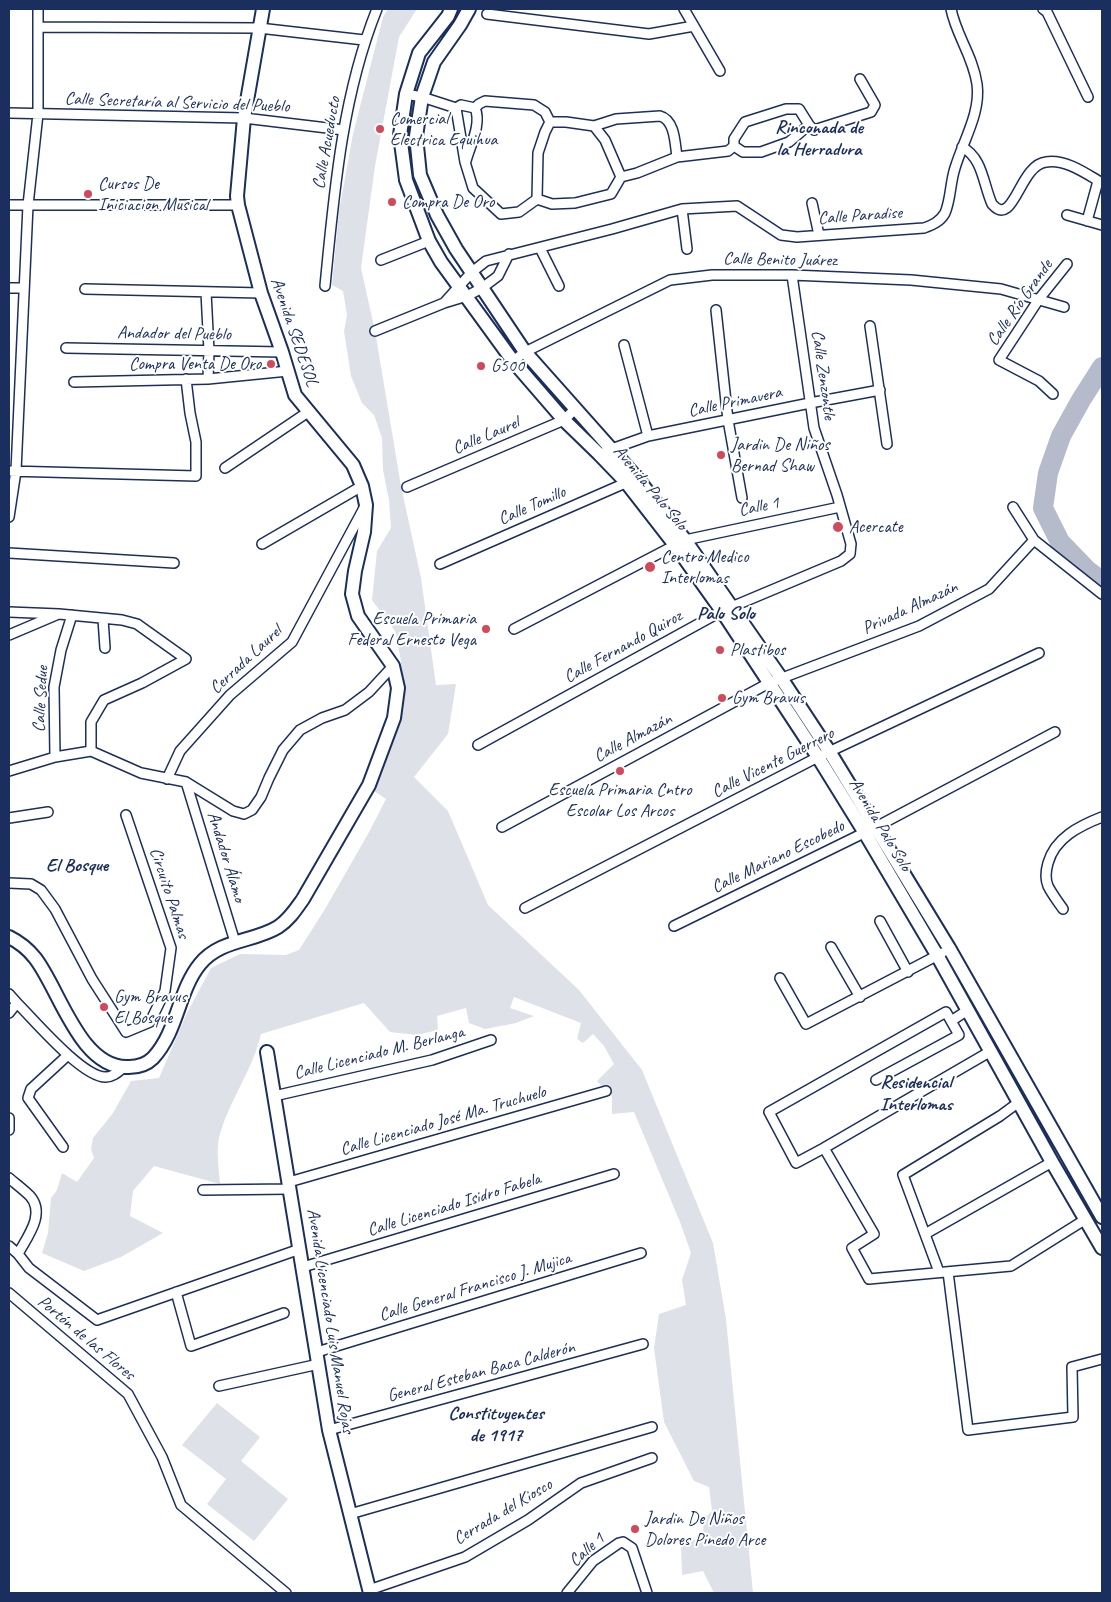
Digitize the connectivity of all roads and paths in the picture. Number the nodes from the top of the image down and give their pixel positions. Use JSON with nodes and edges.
{"nodes":[{"id":1,"x":38,"y":9,"type":"edge"},
{"id":2,"x":264,"y":9,"type":"edge"},
{"id":3,"x":377,"y":9,"type":"edge"},
{"id":4,"x":451,"y":9,"type":"edge"},
{"id":5,"x":469,"y":9,"type":"edge"},
{"id":6,"x":684,"y":9,"type":"edge"},
{"id":7,"x":1043,"y":9,"type":"edge"},
{"id":8,"x":950,"y":10,"type":"edge"},
{"id":9,"x":487,"y":14,"type":"dead end"},
{"id":10,"x":694,"y":26,"type":"junction"},
{"id":11,"x":38,"y":27,"type":"junction"},
{"id":12,"x":259,"y":28,"type":"junction"},
{"id":13,"x":364,"y":40,"type":"junction"},
{"id":14,"x":720,"y":71,"type":"dead end"},
{"id":15,"x":860,"y":79,"type":"dead end"},
{"id":16,"x":406,"y":94,"type":"junction"},
{"id":17,"x":422,"y":97,"type":"junction"},
{"id":18,"x":1088,"y":97,"type":"dead end"},
{"id":19,"x":456,"y":108,"type":"junction"},
{"id":20,"x":475,"y":108,"type":"junction"},
{"id":21,"x":9,"y":113,"type":"edge"},
{"id":22,"x":38,"y":114,"type":"junction"},
{"id":23,"x":244,"y":118,"type":"junction"},
{"id":24,"x":550,"y":122,"type":"junction"},
{"id":25,"x":809,"y":125,"type":"junction"},
{"id":26,"x":594,"y":126,"type":"junction"},
{"id":27,"x":344,"y":130,"type":"junction"},
{"id":28,"x":734,"y":146,"type":"junction"},
{"id":29,"x":962,"y":147,"type":"junction"},
{"id":30,"x":677,"y":157,"type":"junction"},
{"id":31,"x":465,"y":162,"type":"junction"},
{"id":32,"x":621,"y":177,"type":"junction"},
{"id":33,"x":1100,"y":182,"type":"edge"},
{"id":34,"x":537,"y":199,"type":"junction"},
{"id":35,"x":812,"y":204,"type":"dead end"},
{"id":36,"x":9,"y":205,"type":"edge"},
{"id":37,"x":28,"y":205,"type":"junction"},
{"id":38,"x":238,"y":205,"type":"junction"},
{"id":39,"x":682,"y":209,"type":"junction"},
{"id":40,"x":1067,"y":215,"type":"dead end"},
{"id":41,"x":1087,"y":220,"type":"junction"},
{"id":42,"x":1102,"y":225,"type":"edge"},
{"id":43,"x":819,"y":235,"type":"junction"},
{"id":44,"x":429,"y":241,"type":"junction"},
{"id":45,"x":540,"y":248,"type":"junction"},
{"id":46,"x":687,"y":249,"type":"dead end"},
{"id":47,"x":509,"y":254,"type":"junction"},
{"id":48,"x":381,"y":260,"type":"dead end"},
{"id":49,"x":1067,"y":264,"type":"dead end"},
{"id":50,"x":472,"y":272,"type":"junction"},
{"id":51,"x":792,"y":275,"type":"junction"},
{"id":52,"x":325,"y":286,"type":"dead end"},
{"id":53,"x":559,"y":286,"type":"dead end"},
{"id":54,"x":9,"y":288,"type":"edge"},
{"id":55,"x":24,"y":288,"type":"junction"},
{"id":56,"x":482,"y":288,"type":"junction"},
{"id":57,"x":84,"y":289,"type":"dead end"},
{"id":58,"x":463,"y":291,"type":"junction"},
{"id":59,"x":206,"y":292,"type":"junction"},
{"id":60,"x":261,"y":293,"type":"junction"},
{"id":61,"x":1039,"y":299,"type":"junction"},
{"id":62,"x":1064,"y":307,"type":"dead end"},
{"id":63,"x":716,"y":310,"type":"dead end"},
{"id":64,"x":870,"y":326,"type":"dead end"},
{"id":65,"x":375,"y":331,"type":"dead end"},
{"id":66,"x":624,"y":345,"type":"dead end"},
{"id":67,"x":66,"y":348,"type":"dead end"},
{"id":68,"x":208,"y":351,"type":"junction"},
{"id":69,"x":282,"y":352,"type":"junction"},
{"id":70,"x":525,"y":352,"type":"junction"},
{"id":71,"x":514,"y":361,"type":"junction"},
{"id":72,"x":288,"y":371,"type":"junction"},
{"id":73,"x":186,"y":379,"type":"junction"},
{"id":74,"x":208,"y":379,"type":"junction"},
{"id":75,"x":74,"y":382,"type":"dead end"},
{"id":76,"x":9,"y":383,"type":"edge"},
{"id":77,"x":20,"y":384,"type":"junction"},
{"id":78,"x":880,"y":390,"type":"junction"},
{"id":79,"x":1053,"y":394,"type":"dead end"},
{"id":80,"x":810,"y":403,"type":"junction"},
{"id":81,"x":574,"y":409,"type":"junction"},
{"id":82,"x":308,"y":412,"type":"junction"},
{"id":83,"x":564,"y":420,"type":"junction"},
{"id":84,"x":728,"y":420,"type":"junction"},
{"id":85,"x":648,"y":436,"type":"junction"},
{"id":86,"x":887,"y":444,"type":"dead end"},
{"id":87,"x":605,"y":452,"type":"junction"},
{"id":88,"x":225,"y":468,"type":"dead end"},
{"id":89,"x":12,"y":471,"type":"edge"},
{"id":90,"x":631,"y":480,"type":"junction"},
{"id":91,"x":362,"y":486,"type":"junction"},
{"id":92,"x":407,"y":487,"type":"dead end"},
{"id":93,"x":742,"y":498,"type":"dead end"},
{"id":94,"x":366,"y":505,"type":"junction"},
{"id":95,"x":840,"y":507,"type":"junction"},
{"id":96,"x":1012,"y":507,"type":"dead end"},
{"id":97,"x":9,"y":517,"type":"edge"},
{"id":98,"x":1034,"y":540,"type":"junction"},
{"id":99,"x":680,"y":542,"type":"junction"},
{"id":100,"x":262,"y":544,"type":"dead end"},
{"id":101,"x":9,"y":553,"type":"edge"},
{"id":102,"x":842,"y":561,"type":"joint"},
{"id":103,"x":174,"y":563,"type":"dead end"},
{"id":104,"x":440,"y":564,"type":"dead end"},
{"id":105,"x":1102,"y":594,"type":"edge"},
{"id":106,"x":727,"y":609,"type":"junction"},
{"id":107,"x":9,"y":612,"type":"edge"},
{"id":108,"x":59,"y":614,"type":"junction"},
{"id":109,"x":72,"y":615,"type":"junction"},
{"id":110,"x":104,"y":619,"type":"junction"},
{"id":111,"x":514,"y":629,"type":"dead end"},
{"id":112,"x":9,"y":634,"type":"edge"},
{"id":113,"x":105,"y":648,"type":"dead end"},
{"id":114,"x":1039,"y":653,"type":"dead end"},
{"id":115,"x":392,"y":666,"type":"junction"},
{"id":116,"x":781,"y":678,"type":"junction"},
{"id":117,"x":769,"y":683,"type":"junction"},
{"id":118,"x":1055,"y":732,"type":"dead end"},
{"id":119,"x":478,"y":745,"type":"dead end"},
{"id":120,"x":92,"y":751,"type":"junction"},
{"id":121,"x":824,"y":754,"type":"junction"},
{"id":122,"x":55,"y":757,"type":"junction"},
{"id":123,"x":11,"y":769,"type":"edge"},
{"id":124,"x":167,"y":779,"type":"junction"},
{"id":125,"x":186,"y":782,"type":"junction"},
{"id":126,"x":48,"y":812,"type":"dead end"},
{"id":127,"x":126,"y":815,"type":"dead end"},
{"id":128,"x":9,"y":818,"type":"edge"},
{"id":129,"x":1102,"y":818,"type":"edge"},
{"id":130,"x":502,"y":827,"type":"dead end"},
{"id":131,"x":871,"y":830,"type":"junction"},
{"id":132,"x":9,"y":883,"type":"edge"},
{"id":133,"x":525,"y":908,"type":"dead end"},
{"id":134,"x":1063,"y":909,"type":"dead end"},
{"id":135,"x":880,"y":921,"type":"dead end"},
{"id":136,"x":674,"y":926,"type":"dead end"},
{"id":137,"x":9,"y":937,"type":"edge"},
{"id":138,"x":235,"y":942,"type":"junction"},
{"id":139,"x":832,"y":947,"type":"dead end"},
{"id":140,"x":949,"y":948,"type":"junction"},
{"id":141,"x":938,"y":955,"type":"junction"},
{"id":142,"x":908,"y":972,"type":"junction"},
{"id":143,"x":780,"y":978,"type":"dead end"},
{"id":144,"x":9,"y":994,"type":"edge"},
{"id":145,"x":860,"y":997,"type":"junction"},
{"id":146,"x":17,"y":1004,"type":"junction"},
{"id":147,"x":968,"y":1010,"type":"junction"},
{"id":148,"x":9,"y":1013,"type":"edge"},
{"id":149,"x":951,"y":1021,"type":"junction"},
{"id":150,"x":491,"y":1040,"type":"dead end"},
{"id":151,"x":991,"y":1051,"type":"junction"},
{"id":152,"x":267,"y":1052,"type":"dead end"},
{"id":153,"x":68,"y":1055,"type":"junction"},
{"id":154,"x":123,"y":1068,"type":"junction"},
{"id":155,"x":876,"y":1080,"type":"dead end"},
{"id":156,"x":606,"y":1091,"type":"dead end"},
{"id":157,"x":274,"y":1096,"type":"junction"},
{"id":158,"x":1019,"y":1102,"type":"junction"},
{"id":159,"x":9,"y":1118,"type":"edge"},
{"id":160,"x":9,"y":1130,"type":"edge"},
{"id":161,"x":63,"y":1147,"type":"dead end"},
{"id":162,"x":824,"y":1148,"type":"junction"},
{"id":163,"x":1052,"y":1162,"type":"junction"},
{"id":164,"x":614,"y":1174,"type":"dead end"},
{"id":165,"x":9,"y":1178,"type":"edge"},
{"id":166,"x":289,"y":1186,"type":"junction"},
{"id":167,"x":203,"y":1190,"type":"dead end"},
{"id":168,"x":1102,"y":1217,"type":"edge"},
{"id":169,"x":1086,"y":1219,"type":"junction"},
{"id":170,"x":925,"y":1234,"type":"junction"},
{"id":171,"x":9,"y":1246,"type":"edge"},
{"id":172,"x":1102,"y":1248,"type":"edge"},
{"id":173,"x":300,"y":1249,"type":"junction"},
{"id":174,"x":641,"y":1253,"type":"dead end"},
{"id":175,"x":18,"y":1254,"type":"junction"},
{"id":176,"x":303,"y":1267,"type":"junction"},
{"id":177,"x":944,"y":1272,"type":"junction"},
{"id":178,"x":176,"y":1292,"type":"junction"},
{"id":179,"x":9,"y":1293,"type":"edge"},
{"id":180,"x":284,"y":1314,"type":"dead end"},
{"id":181,"x":643,"y":1344,"type":"dead end"},
{"id":182,"x":318,"y":1358,"type":"junction"},
{"id":183,"x":1102,"y":1359,"type":"edge"},
{"id":184,"x":219,"y":1386,"type":"dead end"},
{"id":185,"x":652,"y":1427,"type":"dead end"},
{"id":186,"x":329,"y":1430,"type":"junction"},
{"id":187,"x":652,"y":1458,"type":"dead end"},
{"id":188,"x":350,"y":1514,"type":"junction"},
{"id":189,"x":370,"y":1591,"type":"edge"},
{"id":190,"x":286,"y":1593,"type":"edge"},
{"id":191,"x":567,"y":1593,"type":"edge"},
{"id":192,"x":648,"y":1593,"type":"edge"}],
"edges":[{"from":1,"to":11,"type":"street"},
{"from":2,"to":12,"type":"main road","name":"Avenida SEDESOL"},
{"from":3,"to":13,"type":"street","name":"Calle Acueducto"},
{"from":4,"to":16,"type":"main road","name":"Avenida Palo Solo"},
{"from":5,"to":17,"type":"main road","name":"Avenida Palo Solo"},
{"from":6,"to":10,"type":"street"},
{"from":7,"to":18,"type":"street"},
{"from":8,"to":29,"type":"street","name":"Calle Paradise"},
{"from":9,"to":10,"type":"street"},
{"from":10,"to":14,"type":"street"},
{"from":11,"to":12,"type":"street"},
{"from":11,"to":22,"type":"street"},
{"from":12,"to":13,"type":"street"},
{"from":12,"to":23,"type":"main road","name":"Avenida SEDESOL"},
{"from":13,"to":27,"type":"street","name":"Calle Acueducto"},
{"from":15,"to":25,"type":"street"},
{"from":16,"to":17,"type":"street"},
{"from":16,"to":44,"type":"main road","name":"Avenida Palo Solo"},
{"from":17,"to":19,"type":"street"},
{"from":17,"to":50,"type":"main road","name":"Avenida Palo Solo"},
{"from":19,"to":20,"type":"street"},
{"from":19,"to":31,"type":"street"},
{"from":20,"to":24,"type":"street"},
{"from":20,"to":31,"type":"street"},
{"from":21,"to":22,"type":"street","name":"Calle Secretaría al Servicio del Pueblo"},
{"from":22,"to":23,"type":"street","name":"Calle Secretaría al Servicio del Pueblo"},
{"from":22,"to":37,"type":"street"},
{"from":23,"to":27,"type":"street","name":"Calle Secretaría al Servicio del Pueblo"},
{"from":23,"to":38,"type":"main road","name":"Avenida SEDESOL"},
{"from":24,"to":26,"type":"street"},
{"from":24,"to":34,"type":"street"},
{"from":25,"to":28,"type":"street"},
{"from":25,"to":28,"type":"street"},
{"from":26,"to":30,"type":"street"},
{"from":26,"to":32,"type":"street"},
{"from":27,"to":52,"type":"street","name":"Calle Acueducto"},
{"from":28,"to":30,"type":"street"},
{"from":29,"to":33,"type":"street"},
{"from":29,"to":43,"type":"street","name":"Calle Paradise"},
{"from":30,"to":32,"type":"street"},
{"from":31,"to":34,"type":"street"},
{"from":32,"to":34,"type":"street"},
{"from":33,"to":41,"type":"street"},
{"from":35,"to":43,"type":"street"},
{"from":36,"to":37,"type":"street"},
{"from":37,"to":38,"type":"street"},
{"from":37,"to":55,"type":"street"},
{"from":38,"to":60,"type":"main road","name":"Avenida SEDESOL"},
{"from":39,"to":43,"type":"street","name":"Calle Paradise"},
{"from":39,"to":45,"type":"street","name":"Calle Paradise"},
{"from":39,"to":46,"type":"street"},
{"from":40,"to":41,"type":"street"},
{"from":41,"to":42,"type":"street"},
{"from":44,"to":48,"type":"street"},
{"from":44,"to":58,"type":"main road","name":"Avenida Palo Solo"},
{"from":45,"to":47,"type":"street","name":"Calle Paradise"},
{"from":45,"to":53,"type":"street"},
{"from":47,"to":50,"type":"street","name":"Calle Paradise"},
{"from":47,"to":56,"type":"street"},
{"from":49,"to":61,"type":"street","name":"Calle Río Grande"},
{"from":50,"to":56,"type":"main road","name":"Avenida Palo Solo"},
{"from":50,"to":58,"type":"street","name":"Calle Paradise"},
{"from":51,"to":61,"type":"street","name":"Calle Benito Juárez"},
{"from":51,"to":70,"type":"street","name":"Calle Benito Juárez"},
{"from":51,"to":80,"type":"street","name":"Calle Zenzontle"},
{"from":54,"to":55,"type":"street"},
{"from":55,"to":77,"type":"street"},
{"from":56,"to":58,"type":"street"},
{"from":56,"to":70,"type":"main road","name":"Avenida Palo Solo"},
{"from":57,"to":59,"type":"street"},
{"from":58,"to":65,"type":"street","name":"Calle Paradise"},
{"from":58,"to":71,"type":"main road","name":"Avenida Palo Solo"},
{"from":59,"to":60,"type":"street"},
{"from":59,"to":68,"type":"street"},
{"from":60,"to":69,"type":"main road","name":"Avenida SEDESOL"},
{"from":61,"to":62,"type":"street","name":"Calle Benito Juárez"},
{"from":61,"to":79,"type":"street","name":"Calle Río Grande"},
{"from":63,"to":84,"type":"street"},
{"from":64,"to":78,"type":"street"},
{"from":66,"to":85,"type":"street"},
{"from":67,"to":68,"type":"street","name":"Andador del Pueblo"},
{"from":68,"to":69,"type":"street","name":"Andador del Pueblo"},
{"from":68,"to":74,"type":"street"},
{"from":69,"to":72,"type":"main road","name":"Avenida SEDESOL"},
{"from":70,"to":71,"type":"street","name":"Calle Benito Juárez"},
{"from":70,"to":81,"type":"main road","name":"Avenida Palo Solo"},
{"from":71,"to":83,"type":"main road","name":"Avenida Palo Solo"},
{"from":72,"to":74,"type":"street"},
{"from":72,"to":82,"type":"main road","name":"Avenida SEDESOL"},
{"from":73,"to":74,"type":"street"},
{"from":73,"to":75,"type":"street"},
{"from":73,"to":89,"type":"street"},
{"from":76,"to":77,"type":"street"},
{"from":77,"to":89,"type":"street"},
{"from":78,"to":80,"type":"street","name":"Calle Primavera"},
{"from":78,"to":86,"type":"street"},
{"from":80,"to":84,"type":"street","name":"Calle Primavera"},
{"from":80,"to":95,"type":"street","name":"Calle Zenzontle"},
{"from":81,"to":83,"type":"street","name":"Calle Laurel"},
{"from":81,"to":87,"type":"main road","name":"Avenida Palo Solo"},
{"from":82,"to":88,"type":"street"},
{"from":82,"to":91,"type":"main road","name":"Avenida SEDESOL"},
{"from":83,"to":87,"type":"main road","name":"Avenida Palo Solo"},
{"from":83,"to":92,"type":"street","name":"Calle Laurel"},
{"from":84,"to":85,"type":"street","name":"Calle Primavera"},
{"from":84,"to":93,"type":"street"},
{"from":85,"to":87,"type":"street","name":"Calle Primavera"},
{"from":87,"to":90,"type":"main road","name":"Avenida Palo Solo"},
{"from":89,"to":97,"type":"street"},
{"from":90,"to":99,"type":"main road","name":"Avenida Palo Solo"},
{"from":90,"to":104,"type":"street","name":"Calle Tomillo"},
{"from":91,"to":94,"type":"main road","name":"Avenida SEDESOL"},
{"from":91,"to":100,"type":"street"},
{"from":94,"to":115,"type":"main road","name":"Avenida SEDESOL"},
{"from":94,"to":124,"type":"street","name":"Cerrada Laurel"},
{"from":95,"to":99,"type":"street","name":"Calle 1"},
{"from":95,"to":102,"type":"street","name":"Calle Zenzontle"},
{"from":96,"to":98,"type":"street"},
{"from":98,"to":105,"type":"street"},
{"from":98,"to":116,"type":"street","name":"Privada Almazán"},
{"from":99,"to":106,"type":"main road","name":"Avenida Palo Solo"},
{"from":99,"to":111,"type":"street","name":"Calle 1"},
{"from":101,"to":103,"type":"street"},
{"from":102,"to":106,"type":"street","name":"Calle Fernando Quiroz"},
{"from":106,"to":116,"type":"main road","name":"Avenida Palo Solo"},
{"from":106,"to":117,"type":"main road","name":"Avenida Palo Solo"},
{"from":106,"to":119,"type":"street","name":"Calle Fernando Quiroz"},
{"from":107,"to":108,"type":"street"},
{"from":108,"to":109,"type":"street"},
{"from":108,"to":112,"type":"street"},
{"from":109,"to":110,"type":"street"},
{"from":109,"to":122,"type":"street","name":"Calle Sedue"},
{"from":110,"to":113,"type":"street"},
{"from":110,"to":120,"type":"street"},
{"from":114,"to":121,"type":"street","name":"Calle Vicente Guerrero"},
{"from":115,"to":125,"type":"street"},
{"from":115,"to":138,"type":"main road"},
{"from":116,"to":117,"type":"street","name":"Calle Almazán"},
{"from":116,"to":121,"type":"main road","name":"Avenida Palo Solo"},
{"from":117,"to":121,"type":"main road","name":"Avenida Palo Solo"},
{"from":117,"to":130,"type":"street","name":"Calle Almazán"},
{"from":118,"to":131,"type":"street","name":"Calle Mariano Escobedo"},
{"from":120,"to":122,"type":"street"},
{"from":120,"to":124,"type":"street"},
{"from":121,"to":131,"type":"main road","name":"Avenida Palo Solo"},
{"from":121,"to":133,"type":"street","name":"Calle Vicente Guerrero"},
{"from":122,"to":123,"type":"street"},
{"from":124,"to":125,"type":"street"},
{"from":125,"to":138,"type":"street","name":"Andador Álamo"},
{"from":126,"to":128,"type":"street"},
{"from":127,"to":132,"type":"street","name":"Circuito Palmas"},
{"from":129,"to":134,"type":"street"},
{"from":131,"to":136,"type":"street","name":"Calle Mariano Escobedo"},
{"from":131,"to":140,"type":"main road","name":"Avenida Palo Solo"},
{"from":131,"to":141,"type":"main road","name":"Avenida Palo Solo"},
{"from":135,"to":142,"type":"street"},
{"from":137,"to":154,"type":"main road"},
{"from":138,"to":154,"type":"main road"},
{"from":139,"to":145,"type":"street"},
{"from":140,"to":141,"type":"street"},
{"from":140,"to":168,"type":"main road","name":"Avenida Palo Solo"},
{"from":141,"to":142,"type":"street"},
{"from":141,"to":147,"type":"main road","name":"Avenida Palo Solo"},
{"from":142,"to":145,"type":"street"},
{"from":143,"to":145,"type":"street"},
{"from":144,"to":146,"type":"street"},
{"from":146,"to":148,"type":"street"},
{"from":146,"to":153,"type":"street"},
{"from":147,"to":149,"type":"street"},
{"from":147,"to":151,"type":"main road","name":"Avenida Palo Solo"},
{"from":149,"to":155,"type":"street"},
{"from":149,"to":162,"type":"street"},
{"from":150,"to":157,"type":"street","name":"Calle Licenciado M. Berlanga"},
{"from":151,"to":158,"type":"main road","name":"Avenida Palo Solo"},
{"from":151,"to":162,"type":"street"},
{"from":152,"to":157,"type":"main road","name":"Avenida Licenciado Luis Manuel Rojas"},
{"from":153,"to":154,"type":"street"},
{"from":153,"to":161,"type":"street"},
{"from":156,"to":166,"type":"street","name":"Calle Licenciado José Ma. Truchuelo"},
{"from":157,"to":166,"type":"main road","name":"Avenida Licenciado Luis Manuel Rojas"},
{"from":158,"to":163,"type":"main road","name":"Avenida Palo Solo"},
{"from":158,"to":170,"type":"street"},
{"from":159,"to":160,"type":"street"},
{"from":162,"to":177,"type":"street"},
{"from":163,"to":169,"type":"main road","name":"Avenida Palo Solo"},
{"from":163,"to":170,"type":"street"},
{"from":164,"to":176,"type":"street","name":"Calle Licenciado Isidro Fabela"},
{"from":165,"to":175,"type":"street"},
{"from":166,"to":167,"type":"street","name":"Calle Licenciado José Ma. Truchuelo"},
{"from":166,"to":173,"type":"main road","name":"Avenida Licenciado Luis Manuel Rojas"},
{"from":169,"to":172,"type":"main road","name":"Avenida Palo Solo"},
{"from":169,"to":177,"type":"street"},
{"from":170,"to":177,"type":"street"},
{"from":171,"to":175,"type":"street"},
{"from":173,"to":176,"type":"main road","name":"Avenida Licenciado Luis Manuel Rojas"},
{"from":173,"to":178,"type":"street"},
{"from":174,"to":182,"type":"street","name":"Calle General Francisco J. Mujica"},
{"from":175,"to":178,"type":"street"},
{"from":176,"to":182,"type":"main road","name":"Avenida Licenciado Luis Manuel Rojas"},
{"from":177,"to":183,"type":"street"},
{"from":178,"to":180,"type":"street"},
{"from":179,"to":190,"type":"street","name":"Portón de las Flores"},
{"from":181,"to":186,"type":"street","name":"General Esteban Baca Calderón"},
{"from":182,"to":184,"type":"street","name":"Calle General Francisco J. Mujica"},
{"from":182,"to":186,"type":"main road","name":"Avenida Licenciado Luis Manuel Rojas"},
{"from":185,"to":188,"type":"street"},
{"from":186,"to":188,"type":"main road","name":"Avenida Licenciado Luis Manuel Rojas"},
{"from":187,"to":189,"type":"street","name":"Cerrada del Kiosco"},
{"from":188,"to":189,"type":"main road","name":"Avenida Licenciado Luis Manuel Rojas"},
{"from":191,"to":192,"type":"street","name":"Calle 1"}]}
